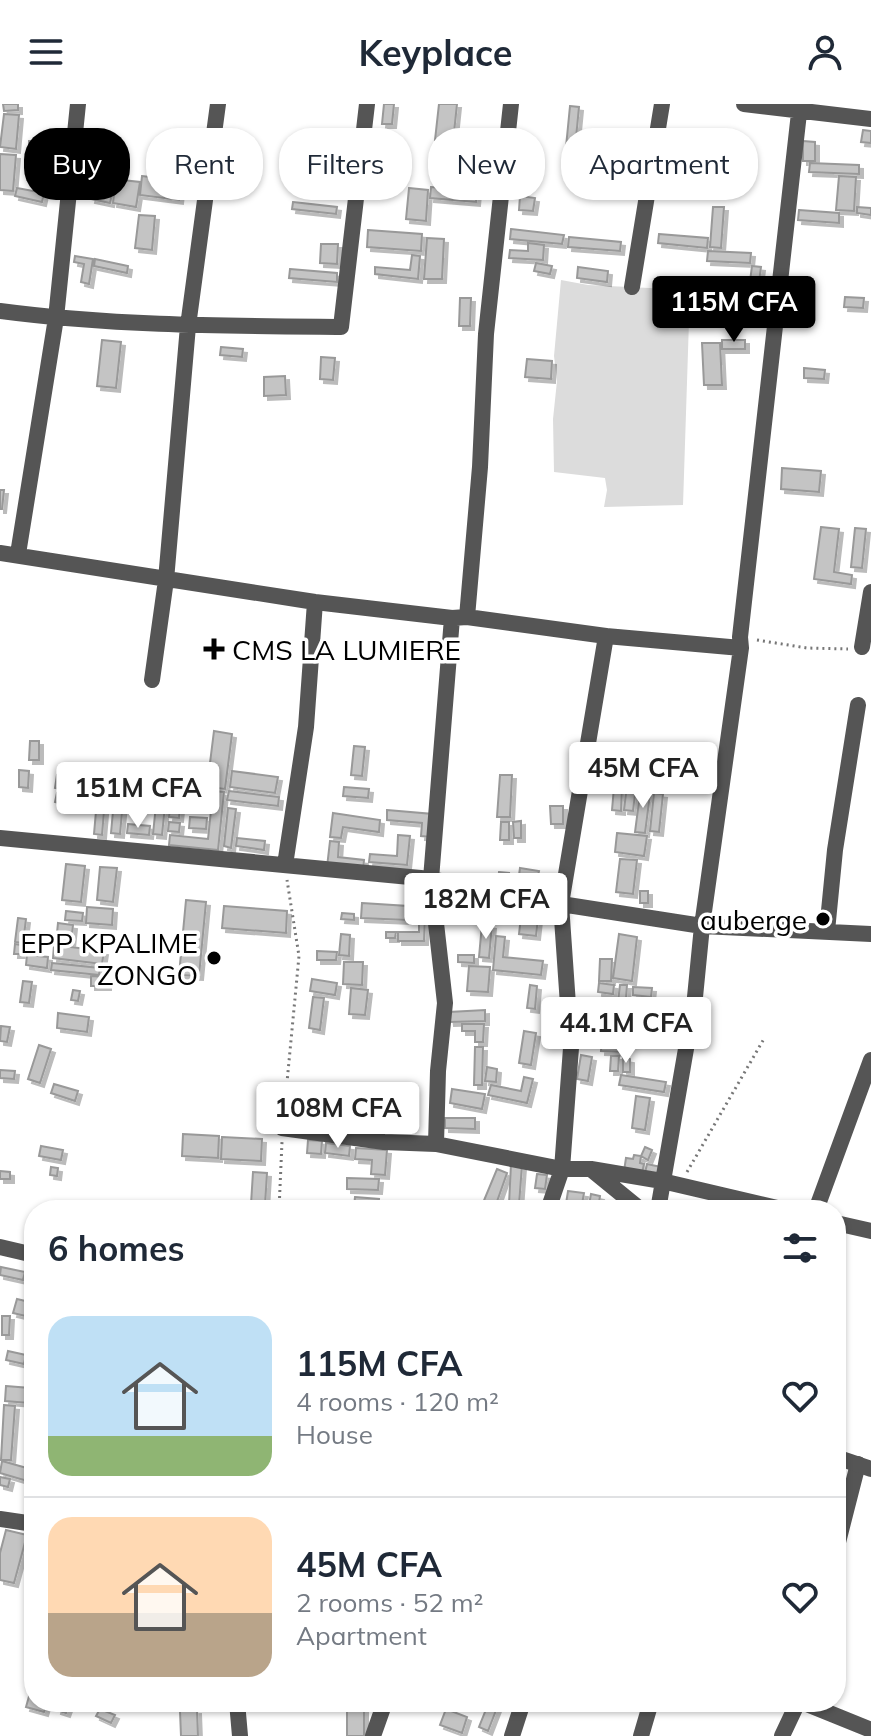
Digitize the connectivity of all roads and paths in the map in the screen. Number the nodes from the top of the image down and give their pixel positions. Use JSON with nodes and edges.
{"nodes":[{"id":1,"x":78,"y":104,"type":"edge"},
{"id":2,"x":218,"y":104,"type":"edge"},
{"id":3,"x":367,"y":104,"type":"edge"},
{"id":4,"x":511,"y":104,"type":"edge"},
{"id":5,"x":662,"y":104,"type":"edge"},
{"id":6,"x":744,"y":104,"type":"edge"},
{"id":7,"x":800,"y":107,"type":"edge"},
{"id":8,"x":871,"y":119,"type":"edge"},
{"id":9,"x":632,"y":287,"type":"dead end"},
{"id":10,"x":0,"y":311,"type":"edge"},
{"id":11,"x":56,"y":318,"type":"junction"},
{"id":12,"x":188,"y":326,"type":"junction"},
{"id":13,"x":0,"y":553,"type":"edge"},
{"id":14,"x":18,"y":554,"type":"junction"},
{"id":15,"x":166,"y":580,"type":"junction"},
{"id":16,"x":871,"y":592,"type":"edge"},
{"id":17,"x":315,"y":602,"type":"junction"},
{"id":18,"x":460,"y":617,"type":"junction"},
{"id":19,"x":606,"y":636,"type":"junction"},
{"id":20,"x":740,"y":643,"type":"junction"},
{"id":21,"x":862,"y":647,"type":"joint"},
{"id":22,"x":152,"y":680,"type":"dead end"},
{"id":23,"x":858,"y":705,"type":"dead end"},
{"id":24,"x":0,"y":838,"type":"edge"},
{"id":25,"x":285,"y":865,"type":"junction"},
{"id":26,"x":431,"y":879,"type":"junction"},
{"id":27,"x":561,"y":904,"type":"junction"},
{"id":28,"x":702,"y":926,"type":"junction"},
{"id":29,"x":827,"y":931,"type":"junction"},
{"id":30,"x":871,"y":934,"type":"edge"},
{"id":31,"x":765,"y":1037,"type":"dead end"},
{"id":32,"x":871,"y":1060,"type":"edge"},
{"id":33,"x":282,"y":1128,"type":"junction"},
{"id":34,"x":436,"y":1144,"type":"junction"},
{"id":35,"x":562,"y":1169,"type":"junction"},
{"id":36,"x":591,"y":1169,"type":"junction"},
{"id":37,"x":671,"y":1183,"type":"junction"},
{"id":38,"x":279,"y":1200,"type":"edge"},
{"id":39,"x":551,"y":1200,"type":"edge"},
{"id":40,"x":629,"y":1200,"type":"edge"},
{"id":41,"x":663,"y":1200,"type":"edge"},
{"id":42,"x":743,"y":1200,"type":"edge"},
{"id":43,"x":820,"y":1200,"type":"edge"},
{"id":44,"x":846,"y":1225,"type":"edge"},
{"id":45,"x":871,"y":1231,"type":"edge"},
{"id":46,"x":0,"y":1247,"type":"edge"},
{"id":47,"x":24,"y":1253,"type":"edge"},
{"id":48,"x":864,"y":1466,"type":"edge"},
{"id":49,"x":0,"y":1519,"type":"edge"},
{"id":50,"x":846,"y":1520,"type":"edge"},
{"id":51,"x":24,"y":1523,"type":"edge"},
{"id":52,"x":238,"y":1712,"type":"edge"},
{"id":53,"x":381,"y":1712,"type":"edge"},
{"id":54,"x":520,"y":1712,"type":"edge"},
{"id":55,"x":648,"y":1712,"type":"edge"},
{"id":56,"x":795,"y":1712,"type":"edge"},
{"id":57,"x":825,"y":1712,"type":"edge"},
{"id":58,"x":871,"y":1730,"type":"edge"},
{"id":59,"x":240,"y":1736,"type":"edge"},
{"id":60,"x":373,"y":1736,"type":"edge"},
{"id":61,"x":512,"y":1736,"type":"edge"},
{"id":62,"x":641,"y":1736,"type":"edge"},
{"id":63,"x":782,"y":1736,"type":"edge"}],
"edges":[{"from":1,"to":11,"type":"street"},
{"from":2,"to":12,"type":"street"},
{"from":3,"to":12,"type":"street"},
{"from":4,"to":18,"type":"street"},
{"from":5,"to":9,"type":"street"},
{"from":6,"to":7,"type":"street"},
{"from":7,"to":8,"type":"street"},
{"from":7,"to":20,"type":"street"},
{"from":10,"to":11,"type":"street"},
{"from":11,"to":12,"type":"street"},
{"from":11,"to":14,"type":"street"},
{"from":12,"to":15,"type":"street"},
{"from":13,"to":14,"type":"street"},
{"from":14,"to":15,"type":"street"},
{"from":15,"to":17,"type":"street"},
{"from":15,"to":22,"type":"street"},
{"from":16,"to":21,"type":"street"},
{"from":17,"to":18,"type":"street"},
{"from":17,"to":25,"type":"street"},
{"from":18,"to":19,"type":"street"},
{"from":18,"to":26,"type":"street"},
{"from":19,"to":20,"type":"street"},
{"from":19,"to":27,"type":"street"},
{"from":20,"to":21,"type":"path"},
{"from":20,"to":28,"type":"street"},
{"from":23,"to":29,"type":"street"},
{"from":24,"to":25,"type":"street"},
{"from":25,"to":26,"type":"street"},
{"from":25,"to":33,"type":"path"},
{"from":26,"to":27,"type":"street"},
{"from":26,"to":34,"type":"street"},
{"from":27,"to":28,"type":"street"},
{"from":27,"to":35,"type":"street"},
{"from":28,"to":29,"type":"street"},
{"from":28,"to":37,"type":"street"},
{"from":29,"to":30,"type":"street"},
{"from":31,"to":37,"type":"path"},
{"from":32,"to":43,"type":"street"},
{"from":33,"to":34,"type":"street"},
{"from":33,"to":38,"type":"path"},
{"from":34,"to":35,"type":"street"},
{"from":35,"to":36,"type":"street"},
{"from":35,"to":39,"type":"street"},
{"from":36,"to":37,"type":"street"},
{"from":36,"to":40,"type":"street"},
{"from":37,"to":41,"type":"street"},
{"from":37,"to":42,"type":"street"},
{"from":44,"to":45,"type":"street"},
{"from":46,"to":47,"type":"street"},
{"from":48,"to":50,"type":"street"},
{"from":49,"to":51,"type":"street"},
{"from":52,"to":59,"type":"street"},
{"from":53,"to":60,"type":"street"},
{"from":54,"to":61,"type":"street"},
{"from":55,"to":62,"type":"street"},
{"from":56,"to":63,"type":"street"},
{"from":57,"to":58,"type":"street"}]}
